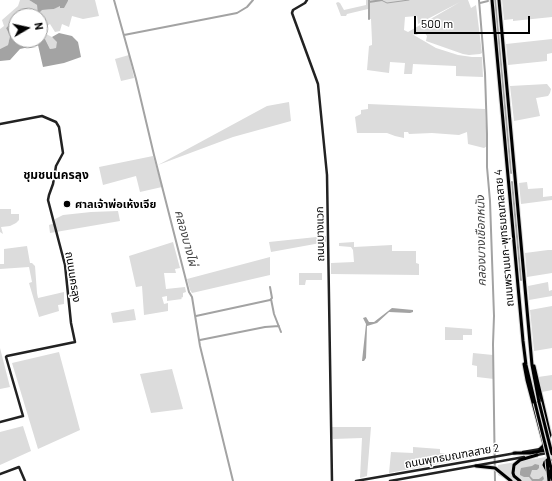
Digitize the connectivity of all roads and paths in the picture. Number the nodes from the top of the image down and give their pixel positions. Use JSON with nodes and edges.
{"nodes":[{"id":1,"x":307,"y":0,"type":"edge"},
{"id":2,"x":492,"y":0,"type":"edge"},
{"id":3,"x":499,"y":0,"type":"edge"},
{"id":4,"x":0,"y":124,"type":"edge"},
{"id":5,"x":508,"y":177,"type":"junction"},
{"id":6,"x":515,"y":177,"type":"junction"},
{"id":7,"x":525,"y":282,"type":"junction"},
{"id":8,"x":517,"y":283,"type":"junction"},
{"id":9,"x":518,"y":290,"type":"junction"},
{"id":10,"x":525,"y":290,"type":"junction"},
{"id":11,"x":523,"y":346,"type":"junction"},
{"id":12,"x":531,"y":352,"type":"junction"},
{"id":13,"x":0,"y":422,"type":"edge"},
{"id":14,"x":548,"y":427,"type":"junction"},
{"id":15,"x":541,"y":435,"type":"junction"},
{"id":16,"x":552,"y":435,"type":"edge"},
{"id":17,"x":550,"y":442,"type":"edge"},
{"id":18,"x":543,"y":447,"type":"junction"},
{"id":19,"x":552,"y":448,"type":"edge"},
{"id":20,"x":514,"y":453,"type":"junction"},
{"id":21,"x":552,"y":453,"type":"edge"},
{"id":22,"x":537,"y":455,"type":"junction"},
{"id":23,"x":552,"y":461,"type":"edge"},
{"id":24,"x":476,"y":466,"type":"junction"},
{"id":25,"x":552,"y":472,"type":"edge"},
{"id":26,"x":402,"y":473,"type":"junction"},
{"id":27,"x":0,"y":474,"type":"edge"},
{"id":28,"x":404,"y":479,"type":"junction"},
{"id":29,"x":518,"y":480,"type":"edge"},
{"id":30,"x":551,"y":480,"type":"edge"},
{"id":31,"x":25,"y":481,"type":"edge"},
{"id":32,"x":332,"y":481,"type":"edge"},
{"id":33,"x":356,"y":481,"type":"edge"},
{"id":34,"x":390,"y":481,"type":"edge"},
{"id":35,"x":512,"y":481,"type":"edge"}],
"edges":[{"from":1,"to":32,"type":"main road","name":"ถนนบางแวก"},
{"from":2,"to":5,"type":"main road","name":"ถนนพรานนก-พุทธมณฑลสาย 4"},
{"from":3,"to":6,"type":"main road","name":"ถนนพรานนก-พุทธมณฑลสาย 4"},
{"from":4,"to":13,"type":"main road","name":"ถนนนครลุง"},
{"from":5,"to":6,"type":"main road"},
{"from":5,"to":8,"type":"main road","name":"ถนนพรานนก-พุทธมณฑลสาย 4"},
{"from":6,"to":7,"type":"main road","name":"ถนนพรานนก-พุทธมณฑลสาย 4"},
{"from":7,"to":8,"type":"main road"},
{"from":7,"to":10,"type":"main road","name":"ถนนพรานนก-พุทธมณฑลสาย 4"},
{"from":8,"to":9,"type":"main road","name":"ถนนพรานนก-พุทธมณฑลสาย 4"},
{"from":9,"to":10,"type":"main road"},
{"from":9,"to":11,"type":"main road","name":"ถนนพรานนก-พุทธมณฑลสาย 4"},
{"from":10,"to":12,"type":"main road","name":"ถนนพรานนก-พุทธมณฑลสาย 4"},
{"from":11,"to":15,"type":"main road"},
{"from":11,"to":18,"type":"main road","name":"ถนนพรานนก-พุทธมณฑลสาย 4","bridge":true},
{"from":12,"to":14,"type":"main road"},
{"from":12,"to":17,"type":"main road","name":"ถนนพรานนก-พุทธมณฑลสาย 4","bridge":true},
{"from":14,"to":15,"type":"main road"},
{"from":14,"to":16,"type":"main road"},
{"from":15,"to":18,"type":"main road"},
{"from":17,"to":18,"type":"main road"},
{"from":17,"to":19,"type":"main road","bridge":true},
{"from":17,"to":21,"type":"main road","name":"ถนนพรานนก-พุทธมณฑลสาย 4","bridge":true},
{"from":18,"to":19,"type":"main road","name":"ถนนพุทธมณฑลสาย 2"},
{"from":18,"to":20,"type":"main road","name":"ถนนพุทธมณฑลสาย 2"},
{"from":18,"to":25,"type":"main road","name":"ถนนพรานนก-พุทธมณฑลสาย 4","bridge":true},
{"from":18,"to":30,"type":"main road","bridge":true},
{"from":19,"to":20,"type":"main road"},
{"from":20,"to":26,"type":"main road","name":"ถนนพุทธมณฑลสาย 2"},
{"from":21,"to":22,"type":"main road","name":"ถนนพุทธมณฑลสาย 2"},
{"from":22,"to":24,"type":"main road","name":"ถนนพุทธมณฑลสาย 2"},
{"from":22,"to":29,"type":"main road"},
{"from":23,"to":30,"type":"main road"},
{"from":24,"to":28,"type":"main road","name":"ถนนพุทธมณฑลสาย 2"},
{"from":24,"to":35,"type":"main road"},
{"from":26,"to":28,"type":"main road"},
{"from":26,"to":33,"type":"main road","name":"ถนนพุทธมณฑลสาย 2"},
{"from":27,"to":31,"type":"main road"},
{"from":28,"to":34,"type":"main road","name":"ถนนพุทธมณฑลสาย 2"}]}
